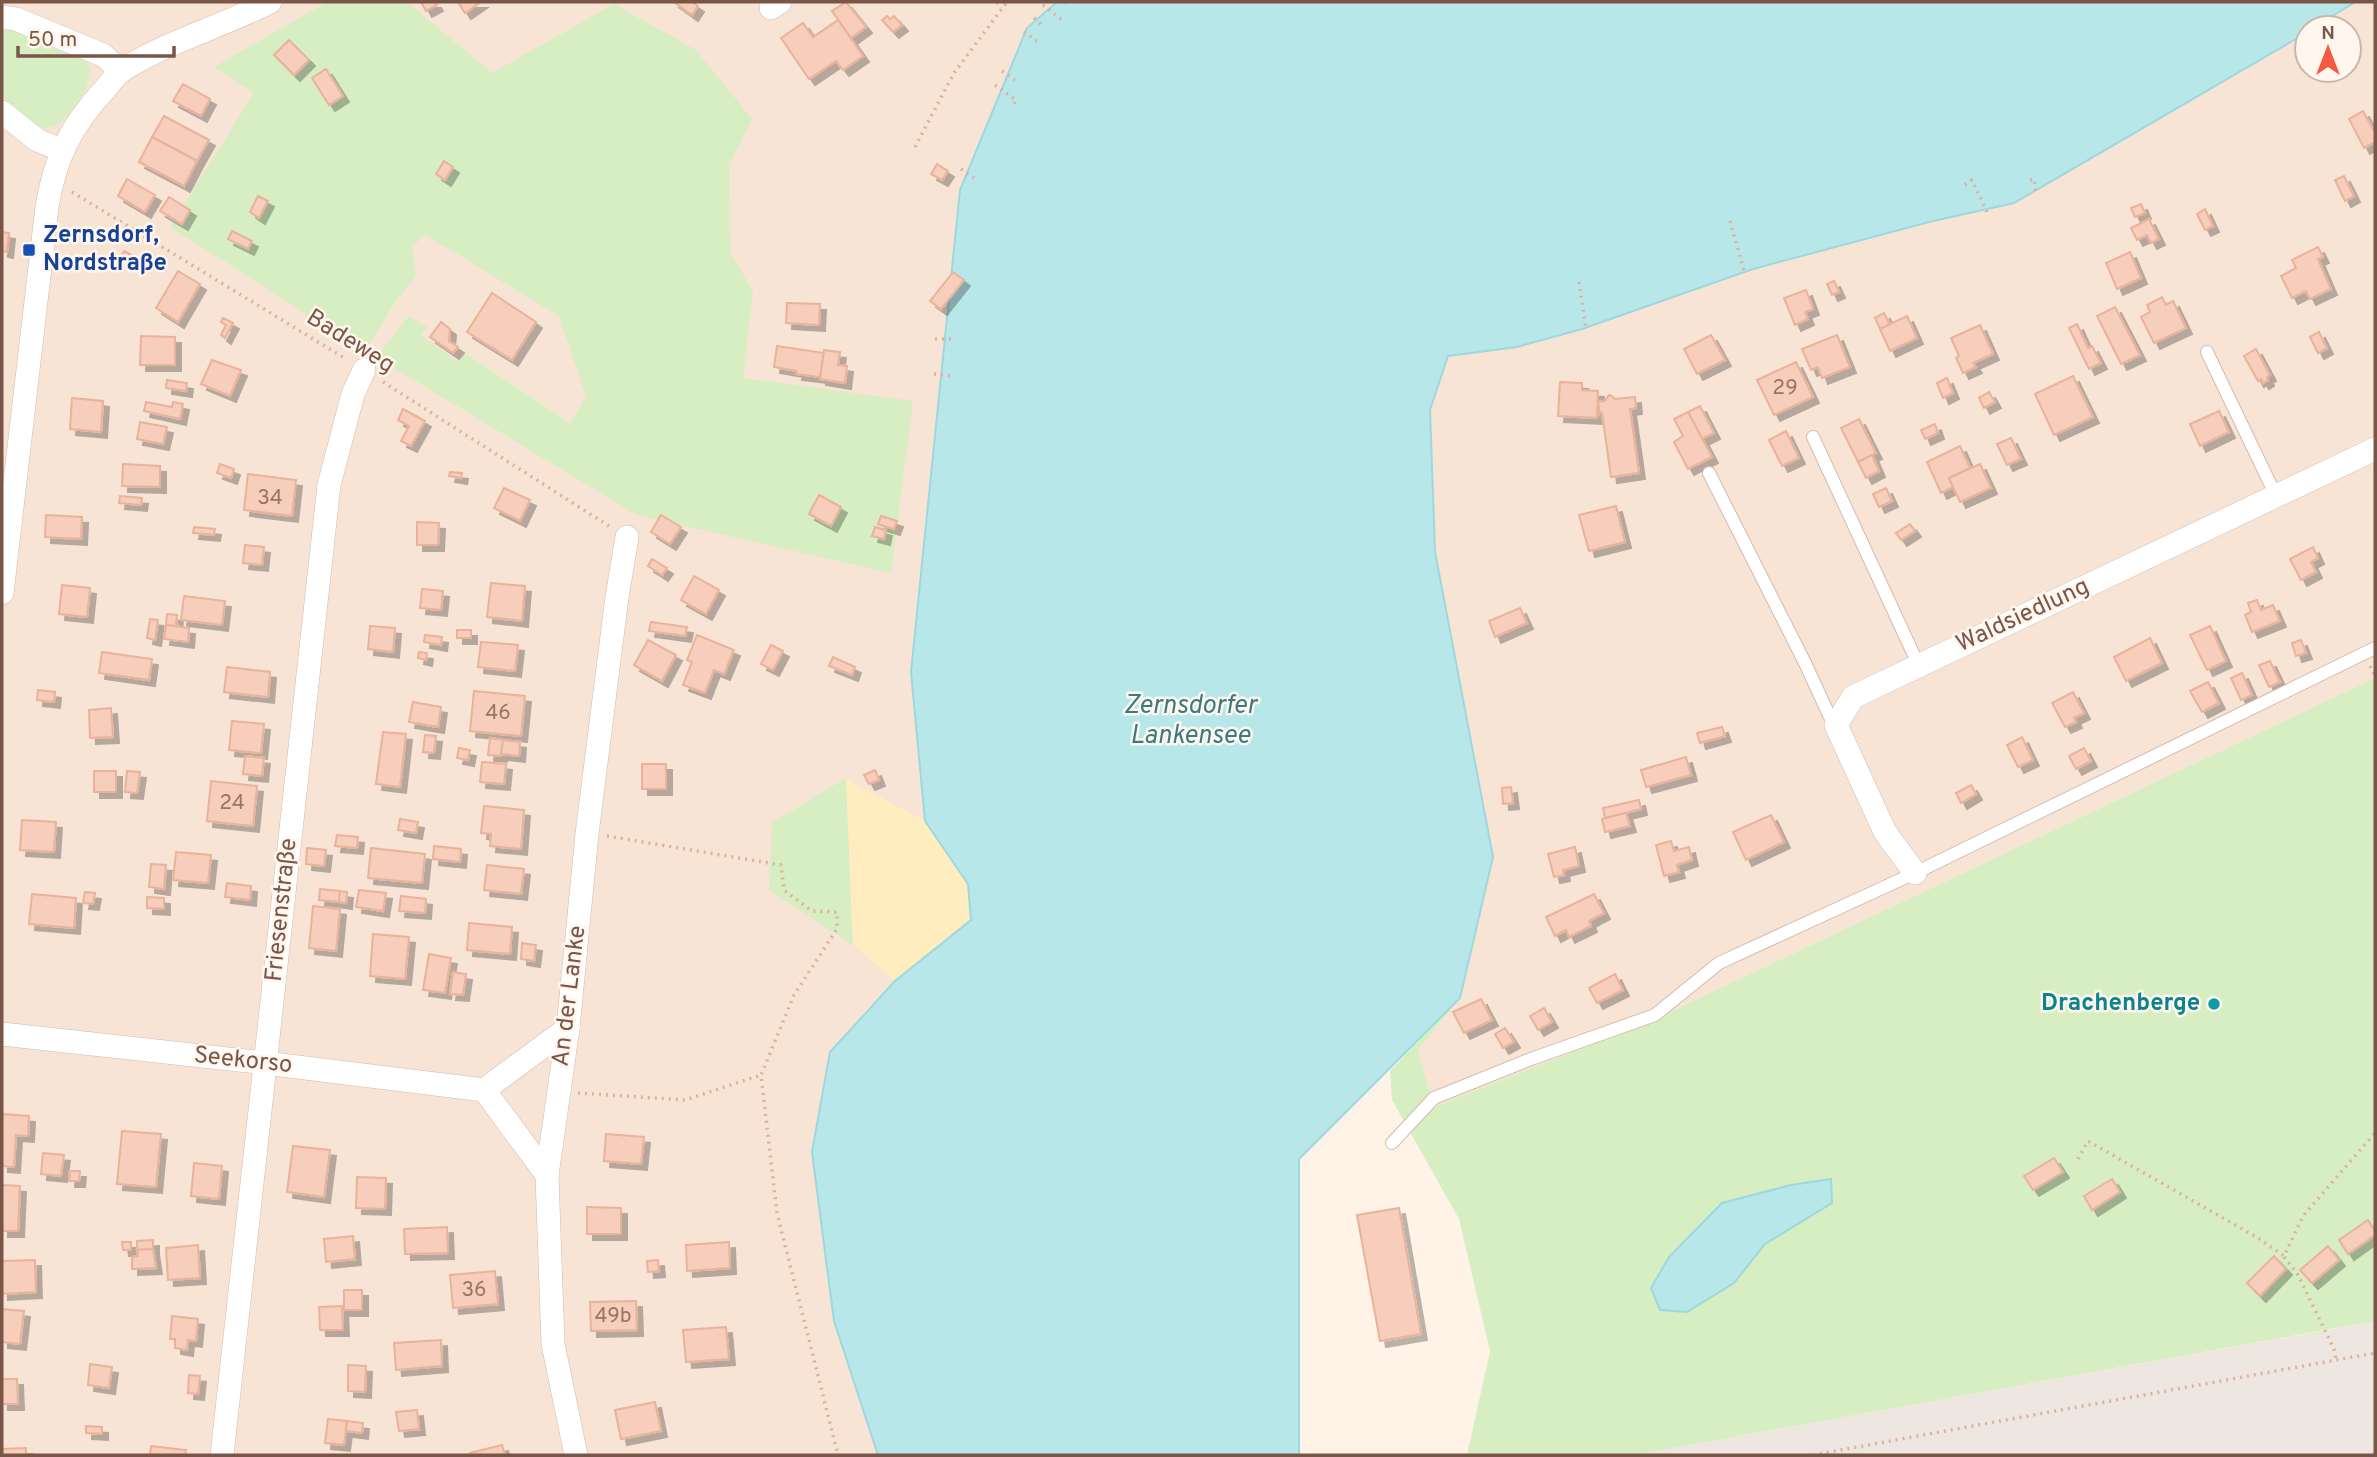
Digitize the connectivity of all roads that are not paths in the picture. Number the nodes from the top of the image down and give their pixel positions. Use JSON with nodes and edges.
{"nodes":[{"id":1,"x":270,"y":2,"type":"edge"},
{"id":2,"x":2,"y":17,"type":"edge"},
{"id":3,"x":121,"y":71,"type":"junction"},
{"id":4,"x":2,"y":112,"type":"edge"},
{"id":5,"x":61,"y":150,"type":"junction"},
{"id":6,"x":2207,"y":352,"type":"dead end"},
{"id":7,"x":364,"y":370,"type":"road end"},
{"id":8,"x":1813,"y":437,"type":"dead end"},
{"id":9,"x":2375,"y":449,"type":"edge"},
{"id":10,"x":1709,"y":473,"type":"dead end"},
{"id":11,"x":2276,"y":496,"type":"junction"},
{"id":12,"x":627,"y":537,"type":"road end"},
{"id":13,"x":2,"y":593,"type":"edge"},
{"id":14,"x":2375,"y":648,"type":"edge"},
{"id":15,"x":1919,"y":666,"type":"junction"},
{"id":16,"x":1836,"y":725,"type":"junction"},
{"id":17,"x":1915,"y":873,"type":"junction"},
{"id":18,"x":568,"y":1028,"type":"junction"},
{"id":19,"x":2,"y":1034,"type":"edge"},
{"id":20,"x":265,"y":1063,"type":"junction"},
{"id":21,"x":484,"y":1090,"type":"junction"},
{"id":22,"x":1392,"y":1143,"type":"dead end"},
{"id":23,"x":547,"y":1175,"type":"junction"},
{"id":24,"x":222,"y":1455,"type":"edge"},
{"id":25,"x":576,"y":1455,"type":"edge"}],
"edges":[{"from":1,"to":3,"type":"street"},
{"from":2,"to":3,"type":"street"},
{"from":3,"to":5,"type":"street"},
{"from":4,"to":5,"type":"street"},
{"from":5,"to":13,"type":"street"},
{"from":6,"to":11,"type":"lane"},
{"from":7,"to":20,"type":"street","name":"Friesenstraße"},
{"from":8,"to":15,"type":"lane"},
{"from":9,"to":11,"type":"street","name":"Waldsiedlung"},
{"from":10,"to":16,"type":"lane"},
{"from":11,"to":15,"type":"street","name":"Waldsiedlung"},
{"from":12,"to":18,"type":"street","name":"An der Lanke"},
{"from":14,"to":17,"type":"lane"},
{"from":15,"to":16,"type":"street","name":"Waldsiedlung"},
{"from":16,"to":17,"type":"street"},
{"from":17,"to":22,"type":"lane"},
{"from":18,"to":21,"type":"street"},
{"from":18,"to":23,"type":"street","name":"An der Lanke"},
{"from":19,"to":20,"type":"street","name":"Seekorso"},
{"from":20,"to":21,"type":"street","name":"Seekorso"},
{"from":20,"to":24,"type":"street","name":"Friesenstraße"},
{"from":21,"to":23,"type":"street"},
{"from":23,"to":25,"type":"street","name":"An der Lanke"}]}
